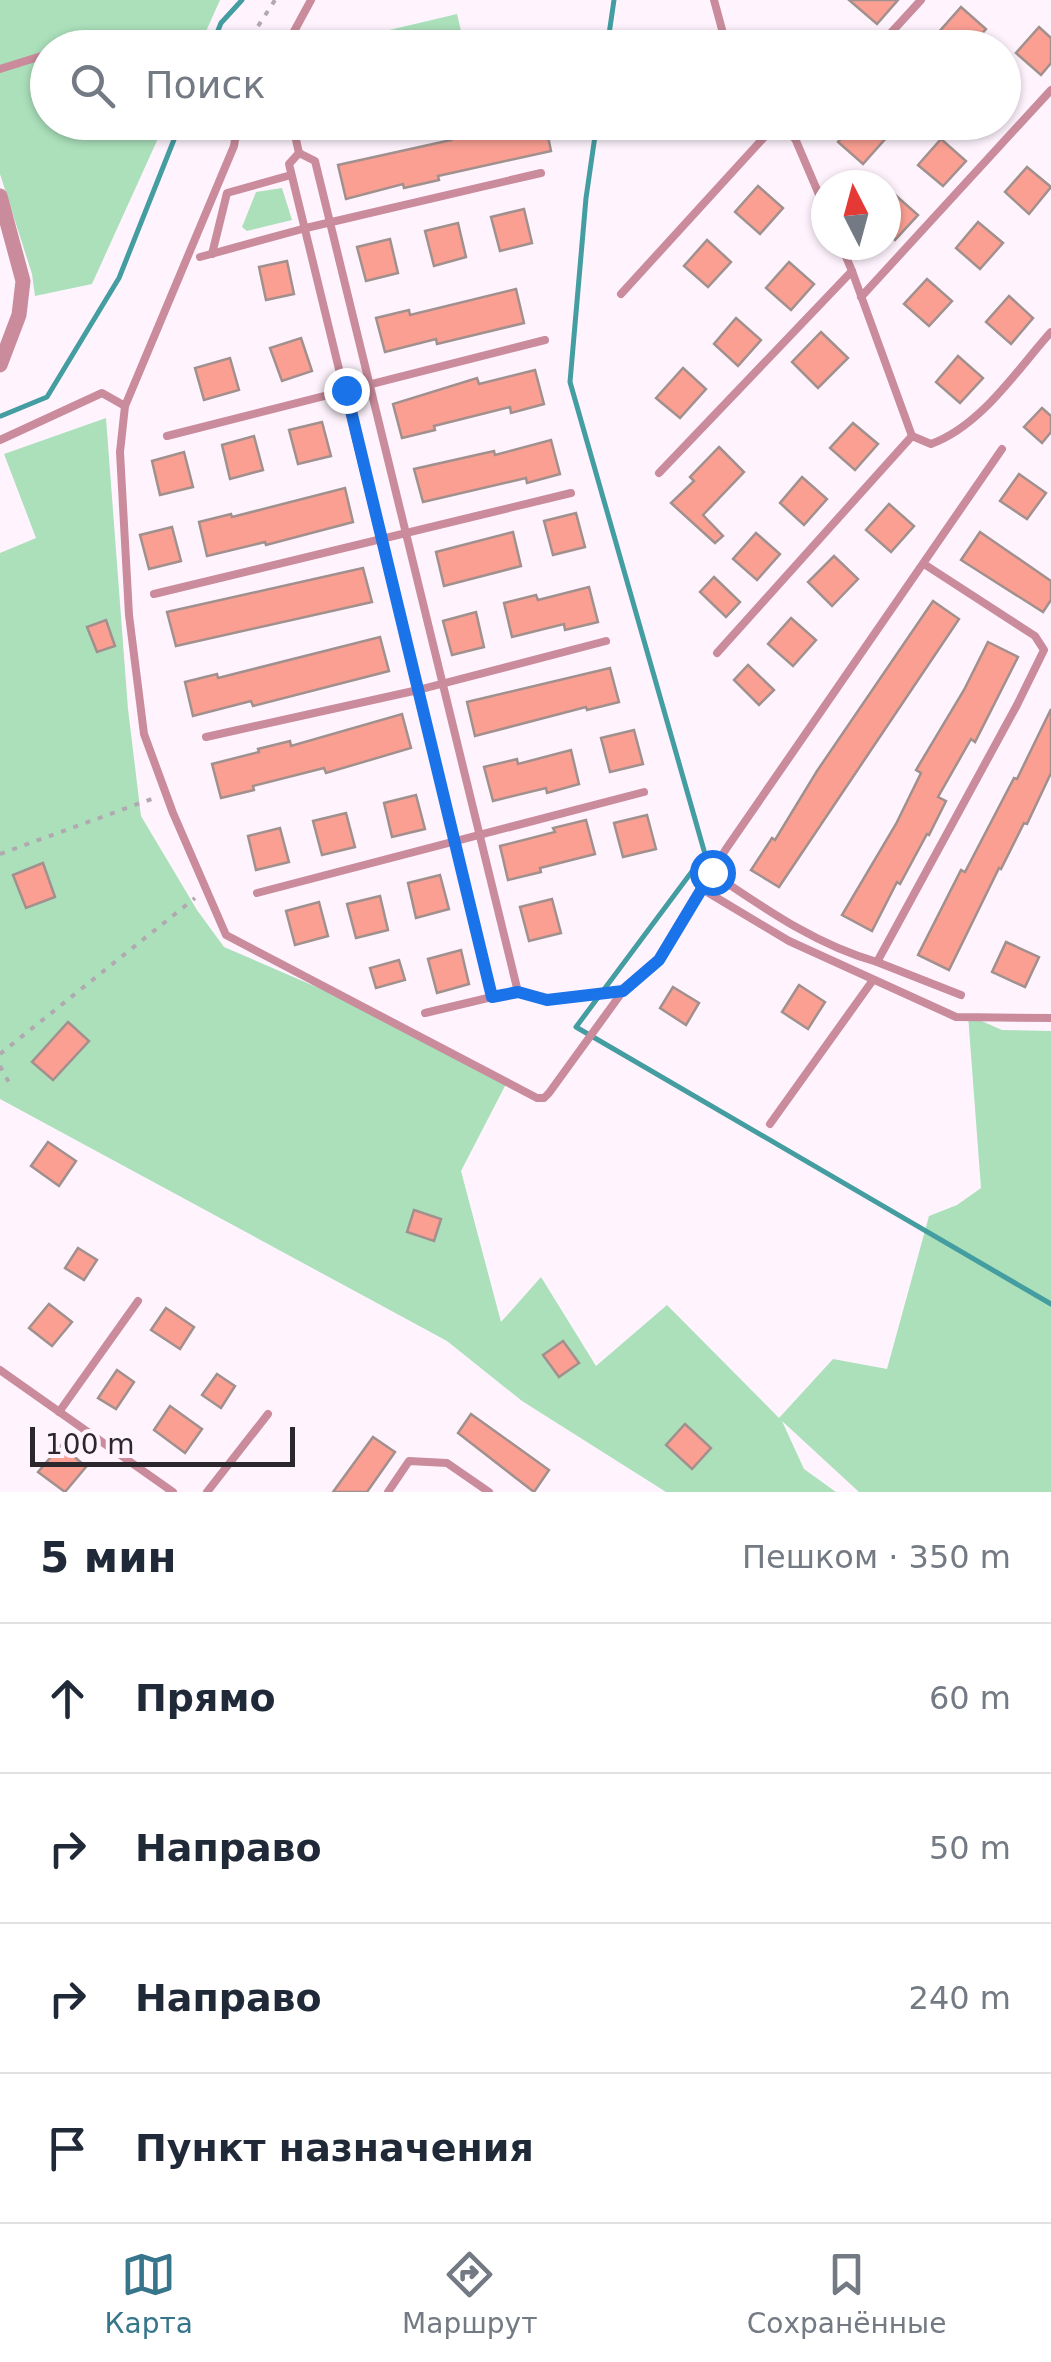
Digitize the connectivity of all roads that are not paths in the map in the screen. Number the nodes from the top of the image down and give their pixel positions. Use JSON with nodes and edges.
{"nodes":[{"id":1,"x":311,"y":0,"type":"edge"},
{"id":2,"x":714,"y":0,"type":"edge"},
{"id":3,"x":921,"y":0,"type":"edge"},
{"id":4,"x":294,"y":30,"type":"edge"},
{"id":5,"x":722,"y":30,"type":"edge"},
{"id":6,"x":894,"y":30,"type":"edge"},
{"id":7,"x":30,"y":60,"type":"edge"},
{"id":8,"x":0,"y":69,"type":"edge"},
{"id":9,"x":1051,"y":90,"type":"edge"},
{"id":10,"x":1021,"y":123,"type":"edge"},
{"id":11,"x":235,"y":140,"type":"edge"},
{"id":12,"x":295,"y":140,"type":"edge"},
{"id":13,"x":762,"y":140,"type":"edge"},
{"id":14,"x":795,"y":140,"type":"edge"},
{"id":15,"x":1005,"y":140,"type":"edge"},
{"id":16,"x":298,"y":153,"type":"junction"},
{"id":17,"x":541,"y":173,"type":"dead end"},
{"id":18,"x":291,"y":174,"type":"junction"},
{"id":19,"x":811,"y":177,"type":"edge"},
{"id":20,"x":0,"y":196,"type":"edge"},
{"id":21,"x":330,"y":222,"type":"junction"},
{"id":22,"x":306,"y":228,"type":"junction"},
{"id":23,"x":212,"y":254,"type":"junction"},
{"id":24,"x":200,"y":258,"type":"dead end"},
{"id":25,"x":847,"y":260,"type":"edge"},
{"id":26,"x":852,"y":272,"type":"junction"},
{"id":27,"x":621,"y":294,"type":"dead end"},
{"id":28,"x":862,"y":297,"type":"junction"},
{"id":29,"x":1051,"y":332,"type":"edge"},
{"id":30,"x":545,"y":340,"type":"dead end"},
{"id":31,"x":0,"y":366,"type":"edge"},
{"id":32,"x":369,"y":382,"type":"junction"},
{"id":33,"x":346,"y":390,"type":"junction"},
{"id":34,"x":125,"y":406,"type":"junction"},
{"id":35,"x":167,"y":436,"type":"dead end"},
{"id":36,"x":912,"y":436,"type":"junction"},
{"id":37,"x":0,"y":440,"type":"edge"},
{"id":38,"x":1002,"y":449,"type":"dead end"},
{"id":39,"x":659,"y":474,"type":"dead end"},
{"id":40,"x":571,"y":493,"type":"dead end"},
{"id":41,"x":406,"y":533,"type":"junction"},
{"id":42,"x":382,"y":540,"type":"junction"},
{"id":43,"x":924,"y":564,"type":"junction"},
{"id":44,"x":154,"y":594,"type":"dead end"},
{"id":45,"x":606,"y":641,"type":"dead end"},
{"id":46,"x":717,"y":653,"type":"dead end"},
{"id":47,"x":442,"y":683,"type":"junction"},
{"id":48,"x":418,"y":690,"type":"junction"},
{"id":49,"x":206,"y":737,"type":"dead end"},
{"id":50,"x":644,"y":792,"type":"dead end"},
{"id":51,"x":480,"y":835,"type":"junction"},
{"id":52,"x":456,"y":844,"type":"junction"},
{"id":53,"x":712,"y":872,"type":"junction"},
{"id":54,"x":702,"y":889,"type":"junction"},
{"id":55,"x":256,"y":893,"type":"dead end"},
{"id":56,"x":877,"y":962,"type":"junction"},
{"id":57,"x":872,"y":980,"type":"junction"},
{"id":58,"x":623,"y":991,"type":"junction"},
{"id":59,"x":518,"y":992,"type":"junction"},
{"id":60,"x":961,"y":995,"type":"dead end"},
{"id":61,"x":492,"y":997,"type":"junction"},
{"id":62,"x":425,"y":1013,"type":"dead end"},
{"id":63,"x":1051,"y":1018,"type":"edge"},
{"id":64,"x":770,"y":1124,"type":"dead end"},
{"id":65,"x":138,"y":1301,"type":"dead end"},
{"id":66,"x":0,"y":1370,"type":"edge"},
{"id":67,"x":60,"y":1412,"type":"junction"},
{"id":68,"x":268,"y":1414,"type":"dead end"},
{"id":69,"x":172,"y":1492,"type":"edge"},
{"id":70,"x":207,"y":1492,"type":"edge"},
{"id":71,"x":388,"y":1492,"type":"edge"},
{"id":72,"x":490,"y":1492,"type":"edge"}],
"edges":[{"from":1,"to":4,"type":"lane"},
{"from":2,"to":5,"type":"lane"},
{"from":3,"to":6,"type":"lane"},
{"from":7,"to":8,"type":"lane"},
{"from":9,"to":10,"type":"lane"},
{"from":11,"to":34,"type":"lane"},
{"from":12,"to":16,"type":"lane"},
{"from":13,"to":27,"type":"lane"},
{"from":14,"to":19,"type":"lane"},
{"from":15,"to":28,"type":"lane"},
{"from":16,"to":18,"type":"lane"},
{"from":16,"to":21,"type":"lane"},
{"from":17,"to":21,"type":"lane"},
{"from":18,"to":22,"type":"lane"},
{"from":18,"to":23,"type":"lane"},
{"from":20,"to":31,"type":"street"},
{"from":21,"to":22,"type":"lane"},
{"from":21,"to":32,"type":"lane"},
{"from":22,"to":23,"type":"lane"},
{"from":22,"to":33,"type":"lane"},
{"from":23,"to":24,"type":"lane"},
{"from":25,"to":26,"type":"lane"},
{"from":26,"to":28,"type":"lane"},
{"from":26,"to":39,"type":"lane"},
{"from":28,"to":36,"type":"lane"},
{"from":29,"to":36,"type":"lane"},
{"from":30,"to":32,"type":"lane"},
{"from":32,"to":33,"type":"lane"},
{"from":32,"to":41,"type":"lane"},
{"from":33,"to":35,"type":"lane"},
{"from":33,"to":42,"type":"lane"},
{"from":34,"to":37,"type":"lane"},
{"from":34,"to":58,"type":"lane"},
{"from":36,"to":46,"type":"lane"},
{"from":38,"to":43,"type":"lane"},
{"from":40,"to":41,"type":"lane"},
{"from":41,"to":42,"type":"lane"},
{"from":41,"to":47,"type":"lane"},
{"from":42,"to":44,"type":"lane"},
{"from":42,"to":48,"type":"lane"},
{"from":43,"to":53,"type":"lane"},
{"from":43,"to":56,"type":"lane"},
{"from":45,"to":47,"type":"lane"},
{"from":47,"to":48,"type":"lane"},
{"from":47,"to":51,"type":"lane"},
{"from":48,"to":49,"type":"lane"},
{"from":48,"to":52,"type":"lane"},
{"from":50,"to":51,"type":"lane"},
{"from":51,"to":52,"type":"lane"},
{"from":51,"to":59,"type":"lane"},
{"from":52,"to":55,"type":"lane"},
{"from":52,"to":61,"type":"lane"},
{"from":53,"to":54,"type":"lane"},
{"from":53,"to":56,"type":"lane"},
{"from":54,"to":57,"type":"lane"},
{"from":54,"to":58,"type":"lane"},
{"from":56,"to":60,"type":"lane"},
{"from":57,"to":63,"type":"lane"},
{"from":57,"to":64,"type":"lane"},
{"from":58,"to":59,"type":"lane"},
{"from":59,"to":61,"type":"lane"},
{"from":61,"to":62,"type":"lane"},
{"from":65,"to":67,"type":"lane"},
{"from":66,"to":67,"type":"lane"},
{"from":67,"to":69,"type":"lane"},
{"from":68,"to":70,"type":"lane"},
{"from":71,"to":72,"type":"lane"}]}
